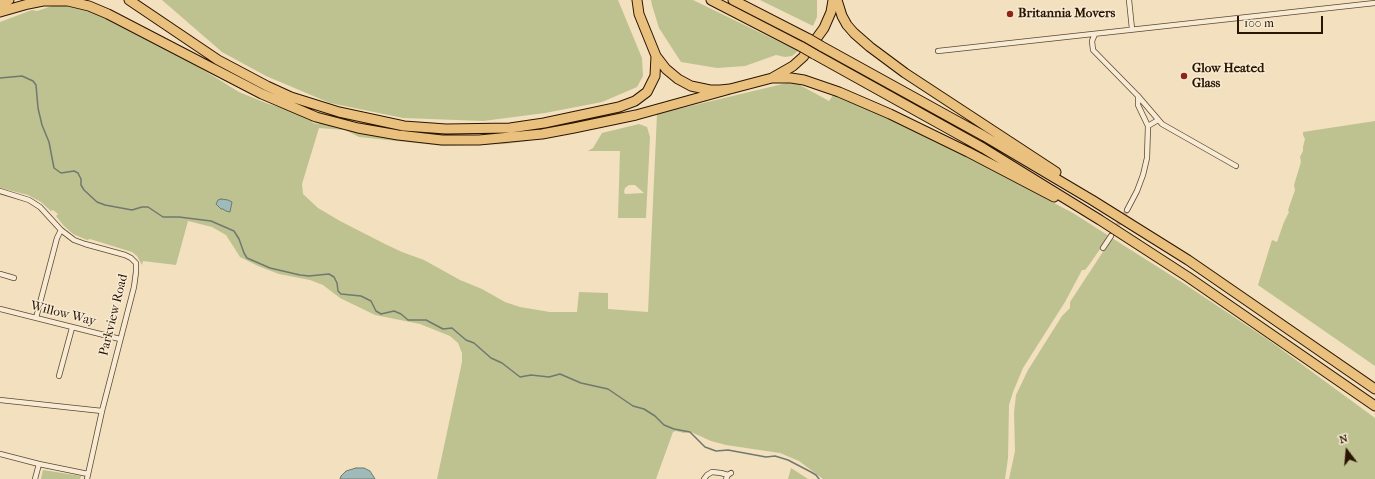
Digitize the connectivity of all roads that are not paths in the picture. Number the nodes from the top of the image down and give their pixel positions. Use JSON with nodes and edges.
{"nodes":[{"id":1,"x":9,"y":0,"type":"edge"},
{"id":2,"x":129,"y":0,"type":"edge"},
{"id":3,"x":630,"y":0,"type":"edge"},
{"id":4,"x":637,"y":0,"type":"edge"},
{"id":5,"x":711,"y":0,"type":"edge"},
{"id":6,"x":733,"y":0,"type":"edge"},
{"id":7,"x":833,"y":0,"type":"edge"},
{"id":8,"x":838,"y":0,"type":"edge"},
{"id":9,"x":1129,"y":0,"type":"edge"},
{"id":10,"x":1375,"y":3,"type":"edge"},
{"id":11,"x":0,"y":4,"type":"edge"},
{"id":12,"x":0,"y":12,"type":"edge"},
{"id":13,"x":639,"y":14,"type":"junction"},
{"id":14,"x":1132,"y":29,"type":"junction"},
{"id":15,"x":1095,"y":34,"type":"junction"},
{"id":16,"x":938,"y":51,"type":"dead end"},
{"id":17,"x":656,"y":56,"type":"junction"},
{"id":18,"x":772,"y":78,"type":"junction"},
{"id":19,"x":730,"y":89,"type":"junction"},
{"id":20,"x":1138,"y":96,"type":"junction"},
{"id":21,"x":1158,"y":120,"type":"junction"},
{"id":22,"x":1148,"y":126,"type":"junction"},
{"id":23,"x":1236,"y":166,"type":"dead end"},
{"id":24,"x":0,"y":191,"type":"edge"},
{"id":25,"x":1092,"y":200,"type":"junction"},
{"id":26,"x":1127,"y":210,"type":"tunnel mouth"},
{"id":27,"x":1100,"y":220,"type":"junction"},
{"id":28,"x":60,"y":230,"type":"junction"},
{"id":29,"x":1111,"y":236,"type":"tunnel mouth"},
{"id":30,"x":1103,"y":248,"type":"dead end"},
{"id":31,"x":0,"y":274,"type":"edge"},
{"id":32,"x":14,"y":278,"type":"dead end"},
{"id":33,"x":0,"y":309,"type":"edge"},
{"id":34,"x":36,"y":318,"type":"junction"},
{"id":35,"x":72,"y":328,"type":"junction"},
{"id":36,"x":120,"y":339,"type":"junction"},
{"id":37,"x":59,"y":376,"type":"dead end"},
{"id":38,"x":1375,"y":389,"type":"edge"},
{"id":39,"x":0,"y":400,"type":"edge"},
{"id":40,"x":1375,"y":406,"type":"edge"},
{"id":41,"x":102,"y":410,"type":"junction"},
{"id":42,"x":0,"y":454,"type":"edge"},
{"id":43,"x":39,"y":464,"type":"junction"},
{"id":44,"x":88,"y":476,"type":"edge"},
{"id":45,"x":728,"y":476,"type":"edge"},
{"id":46,"x":35,"y":479,"type":"edge"},
{"id":47,"x":704,"y":479,"type":"edge"}],
"edges":[{"from":1,"to":11,"type":"highway"},
{"from":2,"to":17,"type":"highway"},
{"from":3,"to":13,"type":"highway"},
{"from":4,"to":13,"type":"highway"},
{"from":5,"to":27,"type":"highway","bridge":true},
{"from":6,"to":25,"type":"highway","bridge":true},
{"from":7,"to":18,"type":"highway"},
{"from":8,"to":25,"type":"highway"},
{"from":9,"to":14,"type":"street"},
{"from":10,"to":14,"type":"street"},
{"from":12,"to":19,"type":"highway"},
{"from":13,"to":17,"type":"highway"},
{"from":14,"to":15,"type":"street"},
{"from":15,"to":16,"type":"street"},
{"from":15,"to":20,"type":"street"},
{"from":17,"to":19,"type":"highway"},
{"from":18,"to":19,"type":"highway"},
{"from":18,"to":27,"type":"highway"},
{"from":20,"to":21,"type":"street"},
{"from":20,"to":22,"type":"street"},
{"from":21,"to":22,"type":"street"},
{"from":21,"to":23,"type":"street"},
{"from":22,"to":26,"type":"street"},
{"from":24,"to":28,"type":"street","name":"Parkview Road"},
{"from":25,"to":38,"type":"highway"},
{"from":27,"to":40,"type":"highway"},
{"from":28,"to":34,"type":"street"},
{"from":28,"to":36,"type":"street","name":"Parkview Road"},
{"from":29,"to":30,"type":"street"},
{"from":31,"to":32,"type":"street"},
{"from":33,"to":34,"type":"street","name":"Willow Way"},
{"from":34,"to":35,"type":"street","name":"Willow Way"},
{"from":35,"to":36,"type":"street","name":"Willow Way"},
{"from":35,"to":37,"type":"street"},
{"from":36,"to":41,"type":"street","name":"Parkview Road"},
{"from":39,"to":41,"type":"street"},
{"from":41,"to":44,"type":"street","name":"Parkview Road"},
{"from":42,"to":43,"type":"street"},
{"from":43,"to":44,"type":"street"},
{"from":43,"to":46,"type":"street"},
{"from":45,"to":47,"type":"street"}]}
